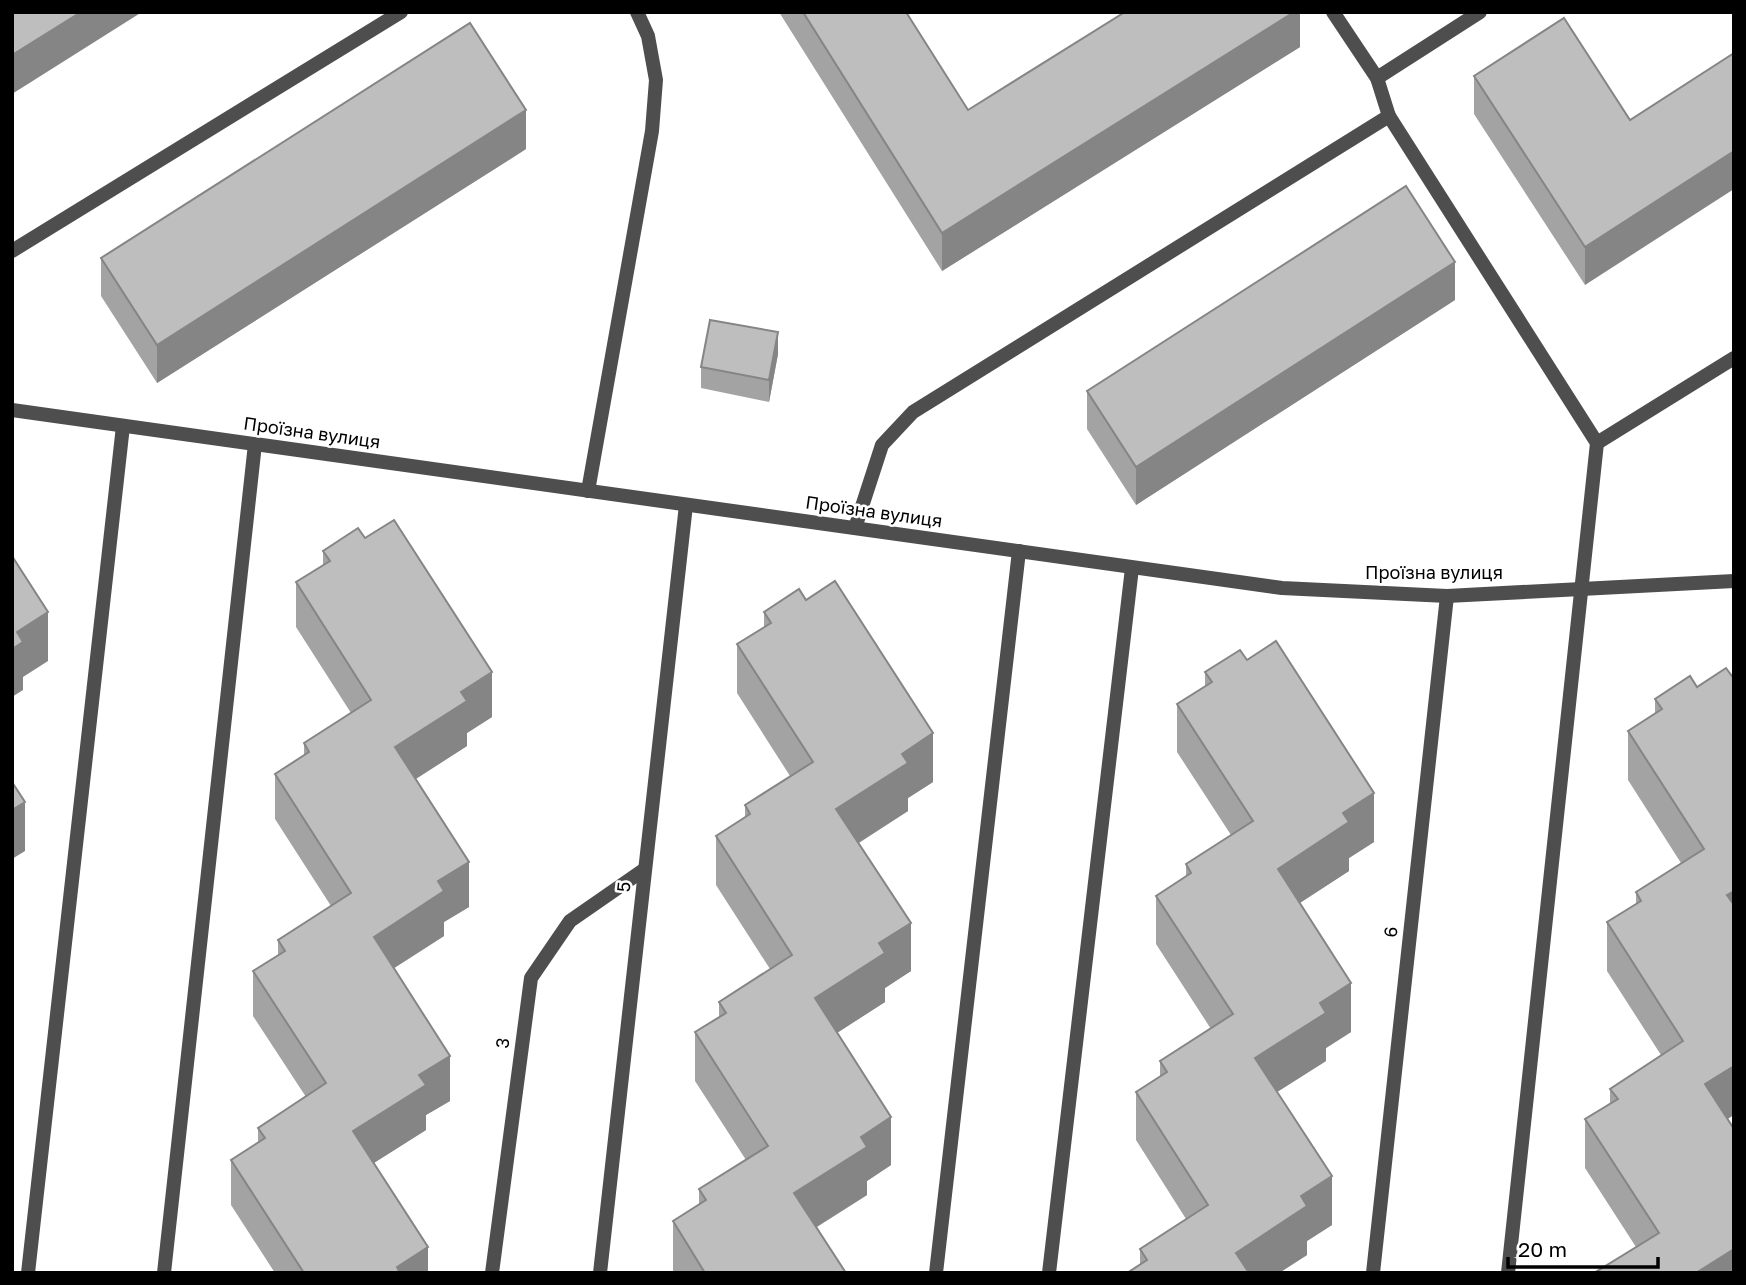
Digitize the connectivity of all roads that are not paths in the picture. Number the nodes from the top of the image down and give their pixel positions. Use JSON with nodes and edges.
{"nodes":[{"id":1,"x":401,"y":12,"type":"edge"},
{"id":2,"x":637,"y":12,"type":"edge"},
{"id":3,"x":1333,"y":12,"type":"edge"},
{"id":4,"x":1480,"y":12,"type":"edge"},
{"id":5,"x":1377,"y":78,"type":"junction"},
{"id":6,"x":1389,"y":116,"type":"junction"},
{"id":7,"x":12,"y":251,"type":"edge"},
{"id":8,"x":1734,"y":358,"type":"edge"},
{"id":9,"x":12,"y":410,"type":"edge"},
{"id":10,"x":123,"y":426,"type":"junction"},
{"id":11,"x":1597,"y":443,"type":"junction"},
{"id":12,"x":255,"y":444,"type":"junction"},
{"id":13,"x":588,"y":491,"type":"junction"},
{"id":14,"x":686,"y":505,"type":"junction"},
{"id":15,"x":855,"y":528,"type":"junction"},
{"id":16,"x":1020,"y":551,"type":"junction"},
{"id":17,"x":1132,"y":568,"type":"junction"},
{"id":18,"x":1734,"y":581,"type":"edge"},
{"id":19,"x":1583,"y":590,"type":"junction"},
{"id":20,"x":1447,"y":596,"type":"junction"},
{"id":21,"x":645,"y":869,"type":"junction"},
{"id":22,"x":28,"y":1273,"type":"edge"},
{"id":23,"x":163,"y":1273,"type":"edge"},
{"id":24,"x":492,"y":1273,"type":"edge"},
{"id":25,"x":600,"y":1273,"type":"edge"},
{"id":26,"x":936,"y":1273,"type":"edge"},
{"id":27,"x":1049,"y":1273,"type":"edge"},
{"id":28,"x":1373,"y":1273,"type":"edge"},
{"id":29,"x":1508,"y":1273,"type":"edge"}],
"edges":[{"from":1,"to":7,"type":"street"},
{"from":2,"to":13,"type":"street"},
{"from":3,"to":5,"type":"street"},
{"from":4,"to":5,"type":"street"},
{"from":5,"to":6,"type":"street"},
{"from":6,"to":11,"type":"street"},
{"from":6,"to":15,"type":"street"},
{"from":8,"to":11,"type":"street"},
{"from":9,"to":10,"type":"street","name":"Проїзна вулиця"},
{"from":10,"to":12,"type":"street","name":"Проїзна вулиця"},
{"from":10,"to":22,"type":"street"},
{"from":11,"to":19,"type":"street"},
{"from":12,"to":13,"type":"street","name":"Проїзна вулиця"},
{"from":12,"to":23,"type":"street"},
{"from":13,"to":14,"type":"street","name":"Проїзна вулиця"},
{"from":14,"to":15,"type":"street","name":"Проїзна вулиця"},
{"from":14,"to":21,"type":"street","name":"5"},
{"from":15,"to":16,"type":"street","name":"Проїзна вулиця"},
{"from":16,"to":17,"type":"street","name":"Проїзна вулиця"},
{"from":16,"to":26,"type":"street"},
{"from":17,"to":20,"type":"street","name":"Проїзна вулиця"},
{"from":17,"to":27,"type":"street"},
{"from":18,"to":19,"type":"street","name":"Проїзна вулиця"},
{"from":19,"to":20,"type":"street","name":"Проїзна вулиця"},
{"from":19,"to":29,"type":"street"},
{"from":20,"to":28,"type":"street","name":"6"},
{"from":21,"to":24,"type":"street","name":"3"},
{"from":21,"to":25,"type":"street","name":"5"}]}
